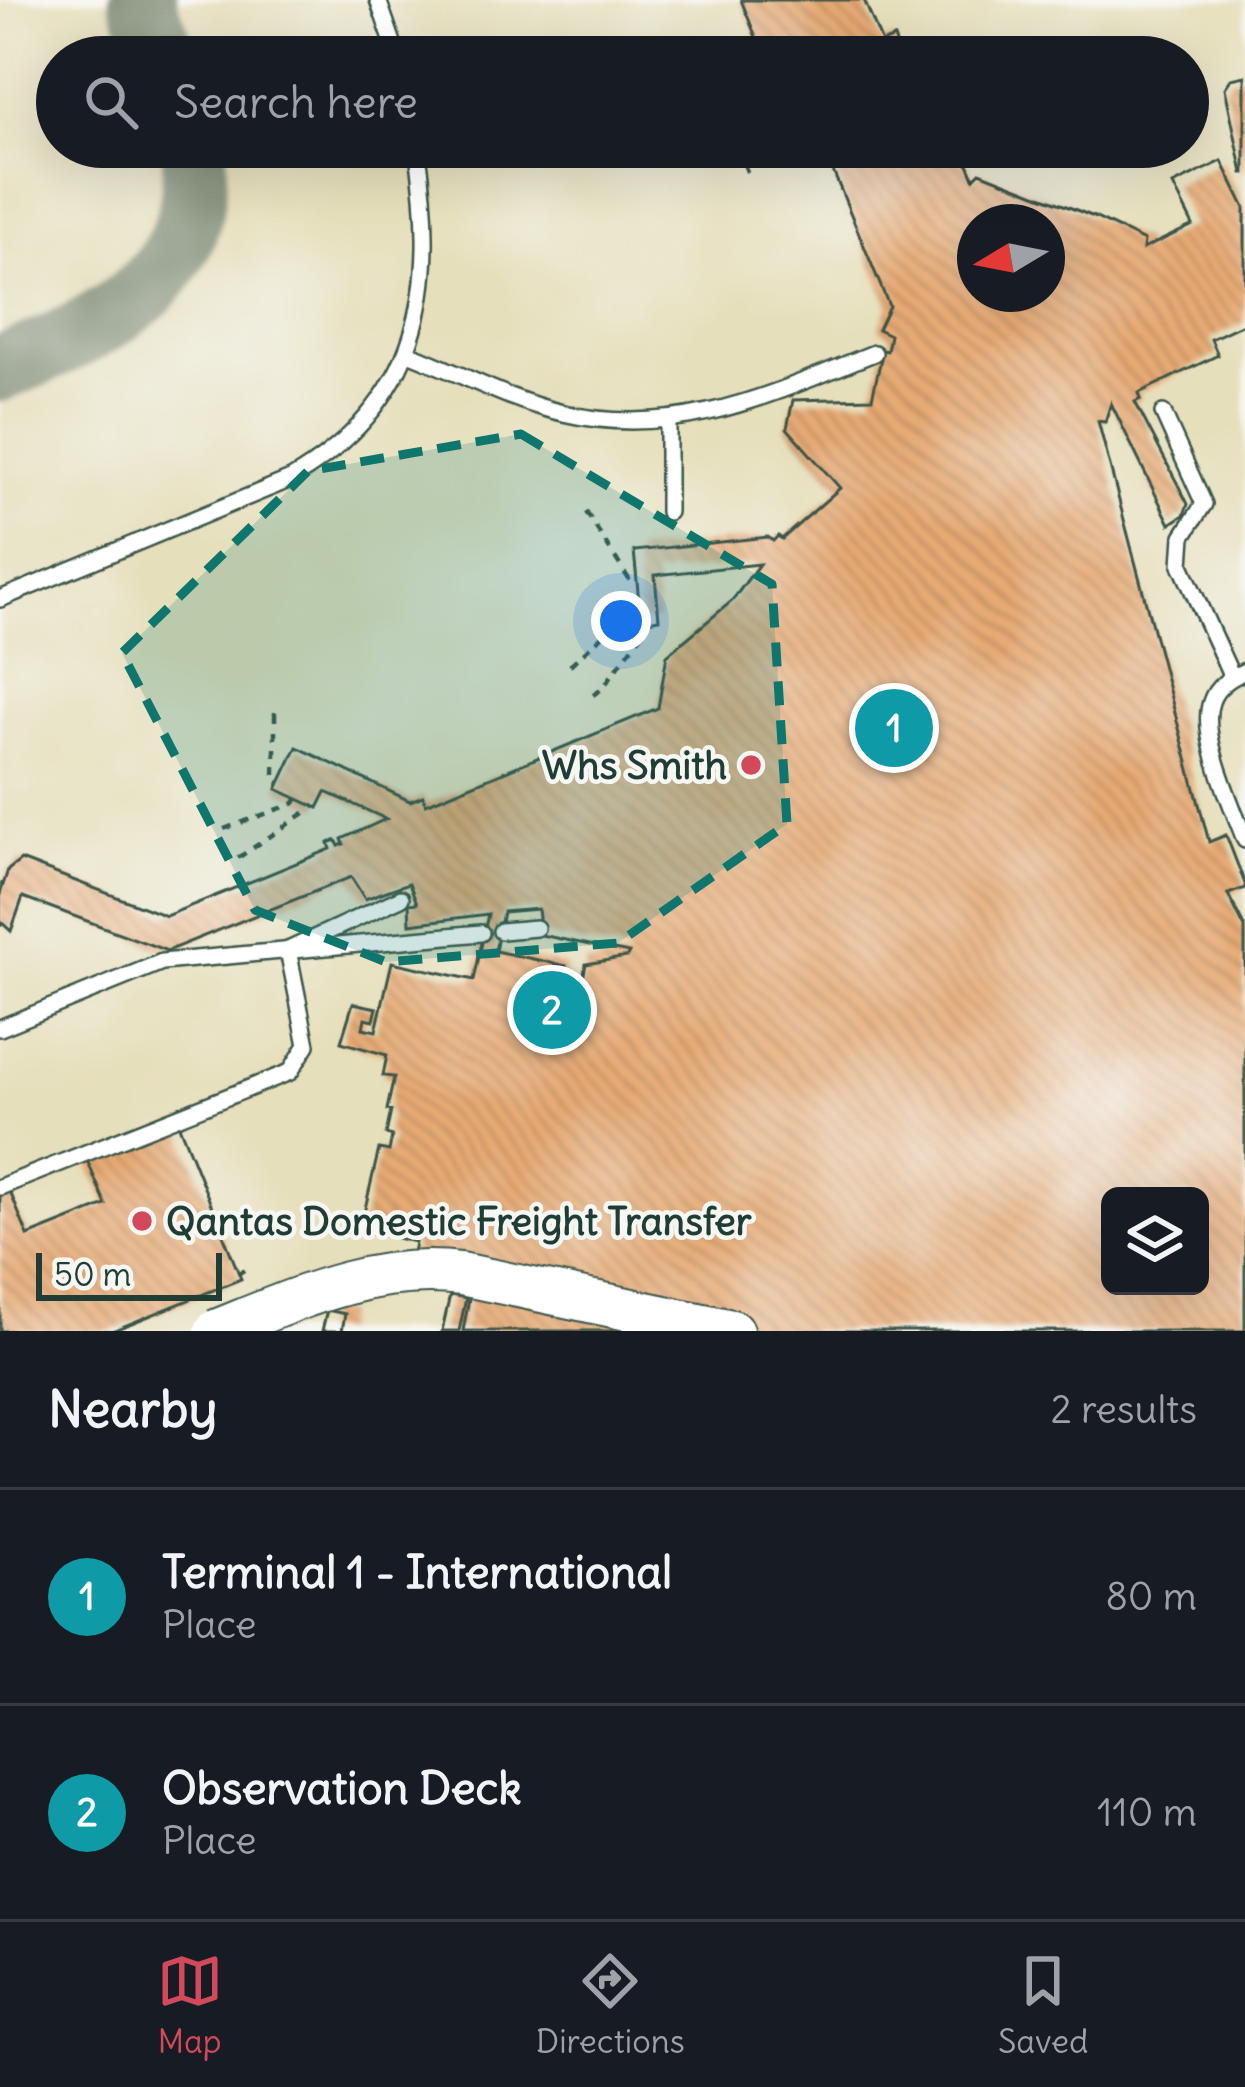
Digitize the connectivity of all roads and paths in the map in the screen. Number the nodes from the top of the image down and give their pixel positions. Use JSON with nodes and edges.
{"nodes":[{"id":1,"x":378,"y":0,"type":"edge"},
{"id":2,"x":391,"y":36,"type":"edge"},
{"id":3,"x":419,"y":168,"type":"edge"},
{"id":4,"x":746,"y":168,"type":"edge"},
{"id":5,"x":748,"y":174,"type":"dead end"},
{"id":6,"x":408,"y":353,"type":"junction"},
{"id":7,"x":874,"y":353,"type":"dead end"},
{"id":8,"x":1163,"y":413,"type":"dead end"},
{"id":9,"x":668,"y":421,"type":"junction"},
{"id":10,"x":586,"y":512,"type":"dead end"},
{"id":11,"x":668,"y":512,"type":"dead end"},
{"id":12,"x":638,"y":583,"type":"dead end"},
{"id":13,"x":0,"y":598,"type":"edge"},
{"id":14,"x":640,"y":606,"type":"dead end"},
{"id":15,"x":646,"y":621,"type":"dead end"},
{"id":16,"x":570,"y":665,"type":"dead end"},
{"id":17,"x":1239,"y":674,"type":"edge"},
{"id":18,"x":593,"y":695,"type":"dead end"},
{"id":19,"x":275,"y":712,"type":"dead end"},
{"id":20,"x":280,"y":783,"type":"dead end"},
{"id":21,"x":298,"y":798,"type":"dead end"},
{"id":22,"x":314,"y":806,"type":"dead end"},
{"id":23,"x":224,"y":829,"type":"dead end"},
{"id":24,"x":1245,"y":840,"type":"edge"},
{"id":25,"x":238,"y":858,"type":"dead end"},
{"id":26,"x":400,"y":898,"type":"dead end"},
{"id":27,"x":536,"y":928,"type":"dead end"},
{"id":28,"x":501,"y":931,"type":"dead end"},
{"id":29,"x":482,"y":933,"type":"dead end"},
{"id":30,"x":287,"y":950,"type":"junction"},
{"id":31,"x":0,"y":1028,"type":"edge"},
{"id":32,"x":0,"y":1187,"type":"edge"},
{"id":33,"x":526,"y":1228,"type":"dead end"},
{"id":34,"x":583,"y":1240,"type":"dead end"},
{"id":35,"x":216,"y":1331,"type":"edge"},
{"id":36,"x":732,"y":1331,"type":"edge"}],
"edges":[{"from":1,"to":2,"type":"lane"},
{"from":3,"to":6,"type":"lane"},
{"from":4,"to":5,"type":"path"},
{"from":6,"to":9,"type":"lane"},
{"from":6,"to":13,"type":"lane"},
{"from":7,"to":9,"type":"lane"},
{"from":8,"to":17,"type":"lane"},
{"from":9,"to":11,"type":"lane"},
{"from":10,"to":12,"type":"path"},
{"from":14,"to":16,"type":"path"},
{"from":15,"to":18,"type":"path"},
{"from":17,"to":24,"type":"lane"},
{"from":19,"to":20,"type":"path"},
{"from":21,"to":23,"type":"path"},
{"from":22,"to":25,"type":"path"},
{"from":26,"to":30,"type":"lane"},
{"from":27,"to":28,"type":"lane"},
{"from":29,"to":30,"type":"lane"},
{"from":30,"to":31,"type":"lane"},
{"from":30,"to":32,"type":"lane"},
{"from":33,"to":34,"type":"path"},
{"from":35,"to":36,"type":"street","bridge":true}]}
